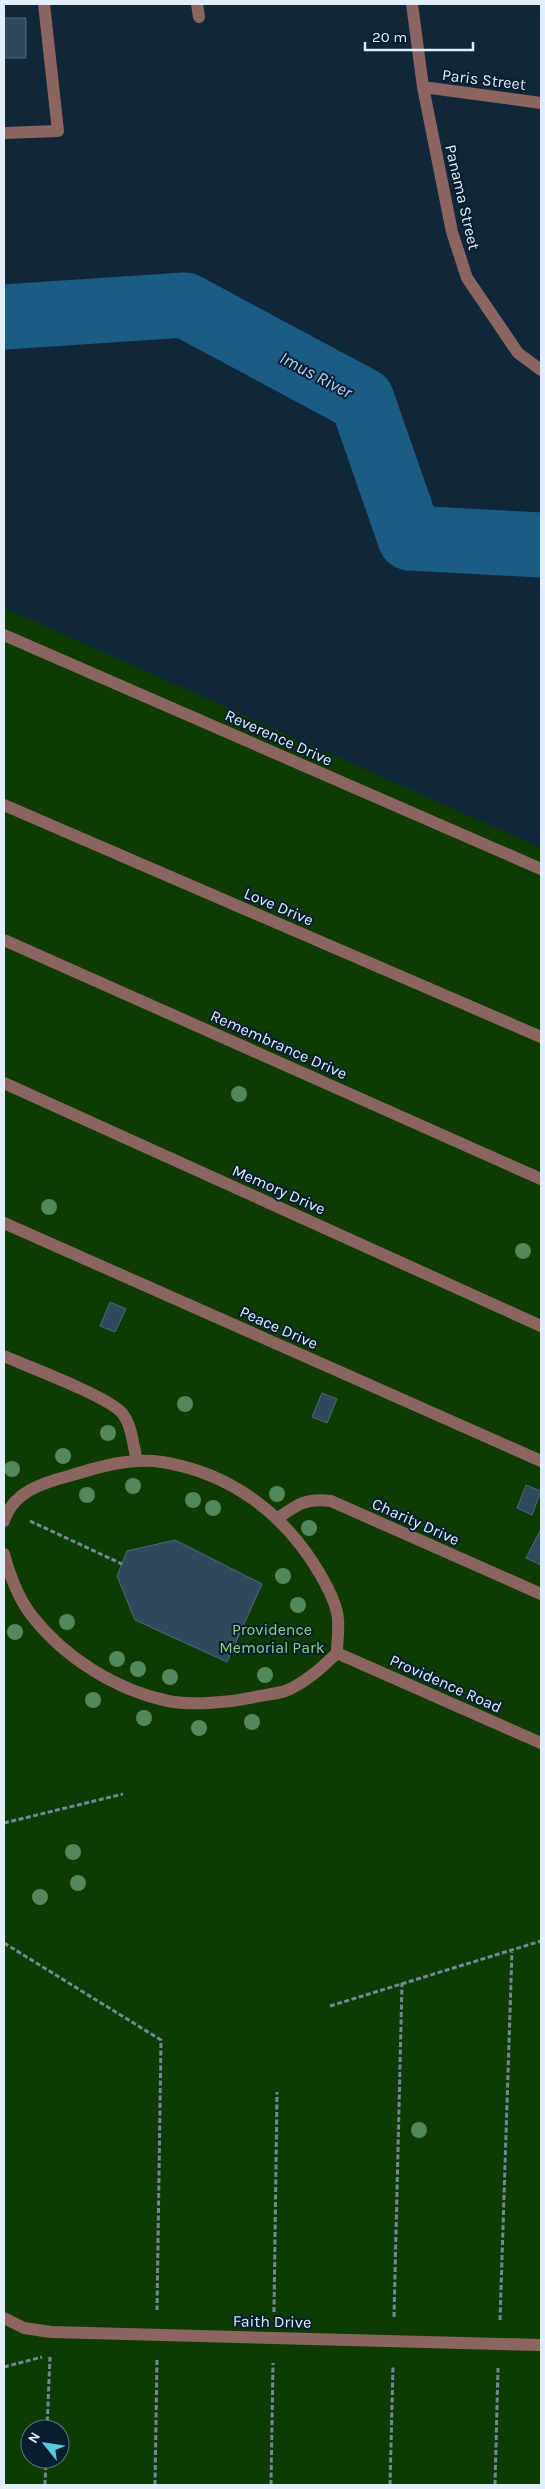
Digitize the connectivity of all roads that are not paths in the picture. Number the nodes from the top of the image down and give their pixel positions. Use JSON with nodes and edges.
{"nodes":[{"id":1,"x":44,"y":4,"type":"edge"},
{"id":2,"x":197,"y":4,"type":"edge"},
{"id":3,"x":412,"y":4,"type":"edge"},
{"id":4,"x":199,"y":17,"type":"dead end"},
{"id":5,"x":423,"y":87,"type":"junction"},
{"id":6,"x":541,"y":103,"type":"edge"},
{"id":7,"x":4,"y":133,"type":"edge"},
{"id":8,"x":541,"y":370,"type":"edge"},
{"id":9,"x":4,"y":634,"type":"edge"},
{"id":10,"x":4,"y":805,"type":"edge"},
{"id":11,"x":541,"y":869,"type":"edge"},
{"id":12,"x":4,"y":940,"type":"edge"},
{"id":13,"x":541,"y":1037,"type":"edge"},
{"id":14,"x":4,"y":1083,"type":"edge"},
{"id":15,"x":541,"y":1179,"type":"edge"},
{"id":16,"x":4,"y":1223,"type":"edge"},
{"id":17,"x":541,"y":1326,"type":"edge"},
{"id":18,"x":4,"y":1356,"type":"edge"},
{"id":19,"x":136,"y":1461,"type":"junction"},
{"id":20,"x":541,"y":1461,"type":"edge"},
{"id":21,"x":5,"y":1513,"type":"edge"},
{"id":22,"x":278,"y":1518,"type":"junction"},
{"id":23,"x":4,"y":1554,"type":"edge"},
{"id":24,"x":541,"y":1594,"type":"edge"},
{"id":25,"x":337,"y":1653,"type":"junction"},
{"id":26,"x":541,"y":1743,"type":"edge"},
{"id":27,"x":4,"y":2318,"type":"edge"},
{"id":28,"x":541,"y":2345,"type":"edge"}],
"edges":[{"from":1,"to":7,"type":"street"},
{"from":2,"to":4,"type":"street"},
{"from":3,"to":5,"type":"street","name":"Panama Street"},
{"from":5,"to":6,"type":"street","name":"Paris Street"},
{"from":5,"to":8,"type":"street","name":"Panama Street"},
{"from":9,"to":11,"type":"street","name":"Reverence Drive"},
{"from":10,"to":13,"type":"street","name":"Love Drive"},
{"from":12,"to":15,"type":"street","name":"Remembrance Drive"},
{"from":14,"to":17,"type":"street","name":"Memory Drive"},
{"from":16,"to":20,"type":"street","name":"Peace Drive"},
{"from":18,"to":19,"type":"street"},
{"from":19,"to":21,"type":"street"},
{"from":19,"to":22,"type":"street"},
{"from":22,"to":24,"type":"street","name":"Charity Drive"},
{"from":22,"to":25,"type":"street"},
{"from":23,"to":25,"type":"street"},
{"from":25,"to":26,"type":"street","name":"Providence Road"},
{"from":27,"to":28,"type":"street","name":"Faith Drive"}]}
